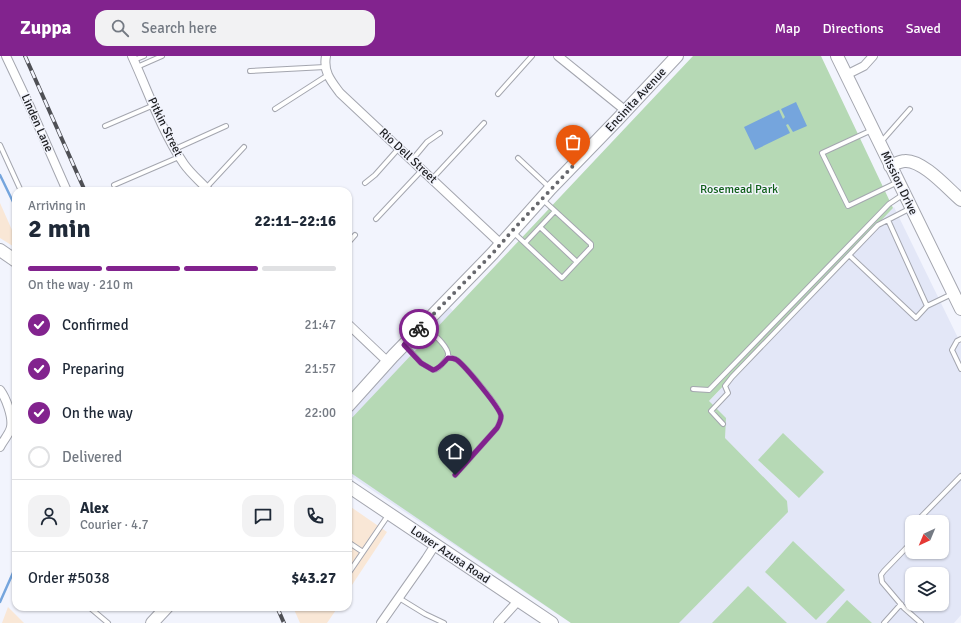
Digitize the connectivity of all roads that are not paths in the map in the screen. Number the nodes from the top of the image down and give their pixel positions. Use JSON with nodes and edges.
{"nodes":[{"id":1,"x":6,"y":56,"type":"edge"},
{"id":2,"x":144,"y":56,"type":"edge"},
{"id":3,"x":162,"y":56,"type":"edge"},
{"id":4,"x":532,"y":56,"type":"edge"},
{"id":5,"x":558,"y":56,"type":"edge"},
{"id":6,"x":677,"y":56,"type":"edge"},
{"id":7,"x":837,"y":56,"type":"edge"},
{"id":8,"x":873,"y":56,"type":"edge"},
{"id":9,"x":135,"y":61,"type":"edge"},
{"id":10,"x":326,"y":65,"type":"edge"},
{"id":11,"x":250,"y":71,"type":"dead end"},
{"id":12,"x":846,"y":75,"type":"junction"},
{"id":13,"x":498,"y":94,"type":"dead end"},
{"id":14,"x":154,"y":105,"type":"junction"},
{"id":15,"x":910,"y":108,"type":"dead end"},
{"id":16,"x":275,"y":109,"type":"dead end"},
{"id":17,"x":626,"y":111,"type":"junction"},
{"id":18,"x":484,"y":123,"type":"dead end"},
{"id":19,"x":105,"y":126,"type":"dead end"},
{"id":20,"x":226,"y":126,"type":"dead end"},
{"id":21,"x":873,"y":129,"type":"junction"},
{"id":22,"x":440,"y":133,"type":"dead end"},
{"id":23,"x":880,"y":144,"type":"junction"},
{"id":24,"x":0,"y":145,"type":"edge"},
{"id":25,"x":244,"y":147,"type":"dead end"},
{"id":26,"x":399,"y":148,"type":"junction"},
{"id":27,"x":175,"y":149,"type":"junction"},
{"id":28,"x":180,"y":157,"type":"junction"},
{"id":29,"x":518,"y":158,"type":"dead end"},
{"id":30,"x":412,"y":160,"type":"junction"},
{"id":31,"x":890,"y":166,"type":"junction"},
{"id":32,"x":422,"y":170,"type":"junction"},
{"id":33,"x":432,"y":180,"type":"junction"},
{"id":34,"x":898,"y":182,"type":"junction"},
{"id":35,"x":365,"y":183,"type":"dead end"},
{"id":36,"x":114,"y":185,"type":"dead end"},
{"id":37,"x":19,"y":187,"type":"edge"},
{"id":38,"x":65,"y":187,"type":"edge"},
{"id":39,"x":205,"y":187,"type":"edge"},
{"id":40,"x":211,"y":187,"type":"edge"},
{"id":41,"x":551,"y":188,"type":"junction"},
{"id":42,"x":904,"y":194,"type":"junction"},
{"id":43,"x":541,"y":199,"type":"junction"},
{"id":44,"x":961,"y":200,"type":"edge"},
{"id":45,"x":912,"y":208,"type":"junction"},
{"id":46,"x":555,"y":211,"type":"junction"},
{"id":47,"x":376,"y":219,"type":"dead end"},
{"id":48,"x":888,"y":220,"type":"junction"},
{"id":49,"x":540,"y":227,"type":"junction"},
{"id":50,"x":512,"y":231,"type":"junction"},
{"id":51,"x":355,"y":235,"type":"dead end"},
{"id":52,"x":352,"y":238,"type":"edge"},
{"id":53,"x":525,"y":243,"type":"junction"},
{"id":54,"x":501,"y":244,"type":"junction"},
{"id":55,"x":0,"y":250,"type":"edge"},
{"id":56,"x":849,"y":255,"type":"junction"},
{"id":57,"x":12,"y":258,"type":"edge"},
{"id":58,"x":577,"y":262,"type":"junction"},
{"id":59,"x":953,"y":293,"type":"junction"},
{"id":60,"x":927,"y":306,"type":"junction"},
{"id":61,"x":961,"y":309,"type":"edge"},
{"id":62,"x":423,"y":324,"type":"junction"},
{"id":63,"x":352,"y":328,"type":"edge"},
{"id":64,"x":961,"y":339,"type":"edge"},
{"id":65,"x":404,"y":345,"type":"junction"},
{"id":66,"x":448,"y":358,"type":"junction"},
{"id":67,"x":388,"y":362,"type":"junction"},
{"id":68,"x":961,"y":369,"type":"edge"},
{"id":69,"x":693,"y":389,"type":"dead end"},
{"id":70,"x":0,"y":390,"type":"edge"},
{"id":71,"x":352,"y":402,"type":"edge"},
{"id":72,"x":723,"y":424,"type":"dead end"},
{"id":73,"x":0,"y":447,"type":"edge"},
{"id":74,"x":455,"y":475,"type":"dead end"},
{"id":75,"x":961,"y":476,"type":"edge"},
{"id":76,"x":352,"y":489,"type":"edge"},
{"id":77,"x":389,"y":514,"type":"junction"},
{"id":78,"x":923,"y":515,"type":"edge"},
{"id":79,"x":352,"y":545,"type":"edge"},
{"id":80,"x":434,"y":545,"type":"junction"},
{"id":81,"x":905,"y":549,"type":"edge"},
{"id":82,"x":363,"y":552,"type":"junction"},
{"id":83,"x":352,"y":568,"type":"edge"},
{"id":84,"x":399,"y":598,"type":"junction"},
{"id":85,"x":518,"y":601,"type":"junction"},
{"id":86,"x":901,"y":604,"type":"junction"},
{"id":87,"x":93,"y":611,"type":"edge"},
{"id":88,"x":163,"y":611,"type":"edge"},
{"id":89,"x":108,"y":623,"type":"edge"},
{"id":90,"x":152,"y":623,"type":"edge"},
{"id":91,"x":381,"y":623,"type":"edge"},
{"id":92,"x":444,"y":623,"type":"edge"},
{"id":93,"x":498,"y":623,"type":"edge"},
{"id":94,"x":552,"y":623,"type":"edge"},
{"id":95,"x":884,"y":623,"type":"edge"},
{"id":96,"x":921,"y":623,"type":"edge"}],
"edges":[{"from":1,"to":38,"type":"street","name":"Linden Lane"},
{"from":2,"to":9,"type":"lane"},
{"from":3,"to":9,"type":"lane"},
{"from":4,"to":13,"type":"lane"},
{"from":5,"to":17,"type":"street"},
{"from":6,"to":17,"type":"street","name":"Encinita Avenue"},
{"from":7,"to":12,"type":"street","name":"Mission Drive"},
{"from":8,"to":12,"type":"street"},
{"from":9,"to":14,"type":"street","name":"Pitkin Street"},
{"from":10,"to":11,"type":"lane"},
{"from":10,"to":16,"type":"lane"},
{"from":10,"to":26,"type":"street","name":"Rio Dell Street"},
{"from":12,"to":21,"type":"street","name":"Mission Drive"},
{"from":14,"to":19,"type":"lane"},
{"from":14,"to":27,"type":"street","name":"Pitkin Street"},
{"from":15,"to":23,"type":"lane"},
{"from":17,"to":41,"type":"street","name":"Encinita Avenue"},
{"from":18,"to":33,"type":"lane"},
{"from":20,"to":27,"type":"lane"},
{"from":21,"to":23,"type":"street","name":"Mission Drive"},
{"from":21,"to":34,"type":"lane"},
{"from":22,"to":30,"type":"lane"},
{"from":23,"to":31,"type":"street","name":"Mission Drive"},
{"from":24,"to":37,"type":"lane"},
{"from":25,"to":40,"type":"lane"},
{"from":26,"to":30,"type":"street","name":"Rio Dell Street"},
{"from":26,"to":35,"type":"lane"},
{"from":27,"to":28,"type":"street","name":"Pitkin Street"},
{"from":28,"to":36,"type":"lane"},
{"from":28,"to":39,"type":"street","name":"Pitkin Street"},
{"from":29,"to":41,"type":"lane"},
{"from":30,"to":32,"type":"street","name":"Rio Dell Street"},
{"from":31,"to":34,"type":"street","name":"Mission Drive"},
{"from":31,"to":44,"type":"street"},
{"from":32,"to":33,"type":"street","name":"Rio Dell Street"},
{"from":32,"to":47,"type":"lane"},
{"from":33,"to":54,"type":"street","name":"Rio Dell Street"},
{"from":34,"to":42,"type":"street","name":"Mission Drive"},
{"from":41,"to":43,"type":"street","name":"Encinita Avenue"},
{"from":42,"to":45,"type":"street","name":"Mission Drive"},
{"from":42,"to":69,"type":"lane"},
{"from":43,"to":46,"type":"lane"},
{"from":43,"to":50,"type":"street","name":"Encinita Avenue"},
{"from":45,"to":48,"type":"lane"},
{"from":45,"to":59,"type":"street","name":"Mission Drive"},
{"from":46,"to":49,"type":"lane"},
{"from":46,"to":58,"type":"lane"},
{"from":48,"to":56,"type":"lane"},
{"from":48,"to":60,"type":"lane"},
{"from":49,"to":53,"type":"lane"},
{"from":49,"to":58,"type":"lane"},
{"from":50,"to":53,"type":"lane"},
{"from":50,"to":54,"type":"street","name":"Encinita Avenue"},
{"from":51,"to":52,"type":"lane"},
{"from":53,"to":58,"type":"lane"},
{"from":54,"to":62,"type":"street","name":"Encinita Avenue"},
{"from":55,"to":57,"type":"street"},
{"from":56,"to":60,"type":"lane"},
{"from":56,"to":72,"type":"lane"},
{"from":59,"to":60,"type":"lane"},
{"from":59,"to":61,"type":"street","name":"Mission Drive"},
{"from":62,"to":65,"type":"street","name":"Encinita Avenue"},
{"from":62,"to":66,"type":"lane"},
{"from":63,"to":67,"type":"street"},
{"from":64,"to":68,"type":"lane"},
{"from":65,"to":66,"type":"lane"},
{"from":65,"to":67,"type":"street","name":"Encinita Avenue"},
{"from":66,"to":74,"type":"lane"},
{"from":67,"to":71,"type":"street","name":"Encinita Avenue"},
{"from":70,"to":73,"type":"street"},
{"from":75,"to":78,"type":"lane"},
{"from":76,"to":77,"type":"street","name":"Lower Azusa Road"},
{"from":77,"to":80,"type":"street","name":"Lower Azusa Road"},
{"from":77,"to":82,"type":"lane"},
{"from":79,"to":82,"type":"lane"},
{"from":80,"to":84,"type":"street"},
{"from":80,"to":85,"type":"street","name":"Lower Azusa Road"},
{"from":81,"to":86,"type":"lane"},
{"from":82,"to":83,"type":"lane"},
{"from":84,"to":91,"type":"street"},
{"from":84,"to":92,"type":"lane"},
{"from":85,"to":93,"type":"street"},
{"from":85,"to":94,"type":"street","name":"Lower Azusa Road"},
{"from":86,"to":95,"type":"lane"},
{"from":86,"to":96,"type":"lane"},
{"from":87,"to":89,"type":"lane"},
{"from":88,"to":90,"type":"street"}]}
